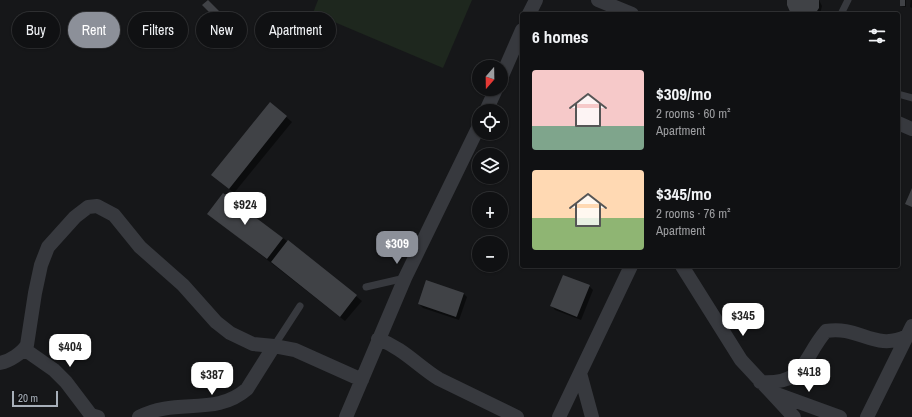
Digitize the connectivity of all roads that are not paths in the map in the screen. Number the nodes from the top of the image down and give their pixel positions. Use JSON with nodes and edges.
{"nodes":[{"id":1,"x":536,"y":0,"type":"edge"},
{"id":2,"x":598,"y":0,"type":"edge"},
{"id":3,"x":848,"y":0,"type":"edge"},
{"id":4,"x":530,"y":12,"type":"edge"},
{"id":5,"x":627,"y":12,"type":"edge"},
{"id":6,"x":843,"y":12,"type":"edge"},
{"id":7,"x":520,"y":35,"type":"edge"},
{"id":8,"x":508,"y":62,"type":"edge"},
{"id":9,"x":900,"y":95,"type":"edge"},
{"id":10,"x":912,"y":98,"type":"edge"},
{"id":11,"x":900,"y":124,"type":"edge"},
{"id":12,"x":912,"y":129,"type":"edge"},
{"id":13,"x":472,"y":140,"type":"edge"},
{"id":14,"x":630,"y":268,"type":"edge"},
{"id":15,"x":683,"y":268,"type":"edge"},
{"id":16,"x":405,"y":278,"type":"junction"},
{"id":17,"x":366,"y":287,"type":"dead end"},
{"id":18,"x":300,"y":306,"type":"dead end"},
{"id":19,"x":910,"y":331,"type":"edge"},
{"id":20,"x":378,"y":339,"type":"junction"},
{"id":21,"x":274,"y":346,"type":"junction"},
{"id":22,"x":24,"y":349,"type":"junction"},
{"id":23,"x":0,"y":363,"type":"edge"},
{"id":24,"x":580,"y":373,"type":"junction"},
{"id":25,"x":362,"y":380,"type":"junction"},
{"id":26,"x":765,"y":387,"type":"junction"},
{"id":27,"x":98,"y":417,"type":"edge"},
{"id":28,"x":140,"y":417,"type":"edge"},
{"id":29,"x":346,"y":417,"type":"edge"},
{"id":30,"x":517,"y":417,"type":"edge"},
{"id":31,"x":559,"y":417,"type":"edge"},
{"id":32,"x":592,"y":417,"type":"edge"},
{"id":33,"x":794,"y":417,"type":"edge"},
{"id":34,"x":840,"y":417,"type":"edge"},
{"id":35,"x":867,"y":417,"type":"edge"}],
"edges":[{"from":1,"to":4,"type":"street"},
{"from":2,"to":5,"type":"street"},
{"from":3,"to":6,"type":"lane"},
{"from":7,"to":8,"type":"street"},
{"from":9,"to":10,"type":"lane"},
{"from":11,"to":12,"type":"street"},
{"from":13,"to":16,"type":"street"},
{"from":14,"to":24,"type":"street"},
{"from":15,"to":26,"type":"street"},
{"from":16,"to":17,"type":"lane"},
{"from":16,"to":20,"type":"street"},
{"from":18,"to":21,"type":"lane"},
{"from":19,"to":26,"type":"street"},
{"from":19,"to":35,"type":"street"},
{"from":20,"to":25,"type":"street"},
{"from":20,"to":30,"type":"street"},
{"from":21,"to":22,"type":"street"},
{"from":21,"to":25,"type":"street"},
{"from":21,"to":28,"type":"street"},
{"from":22,"to":23,"type":"street"},
{"from":22,"to":27,"type":"street"},
{"from":24,"to":31,"type":"street"},
{"from":24,"to":32,"type":"street"},
{"from":25,"to":29,"type":"street"},
{"from":26,"to":33,"type":"street"},
{"from":26,"to":34,"type":"street"}]}
